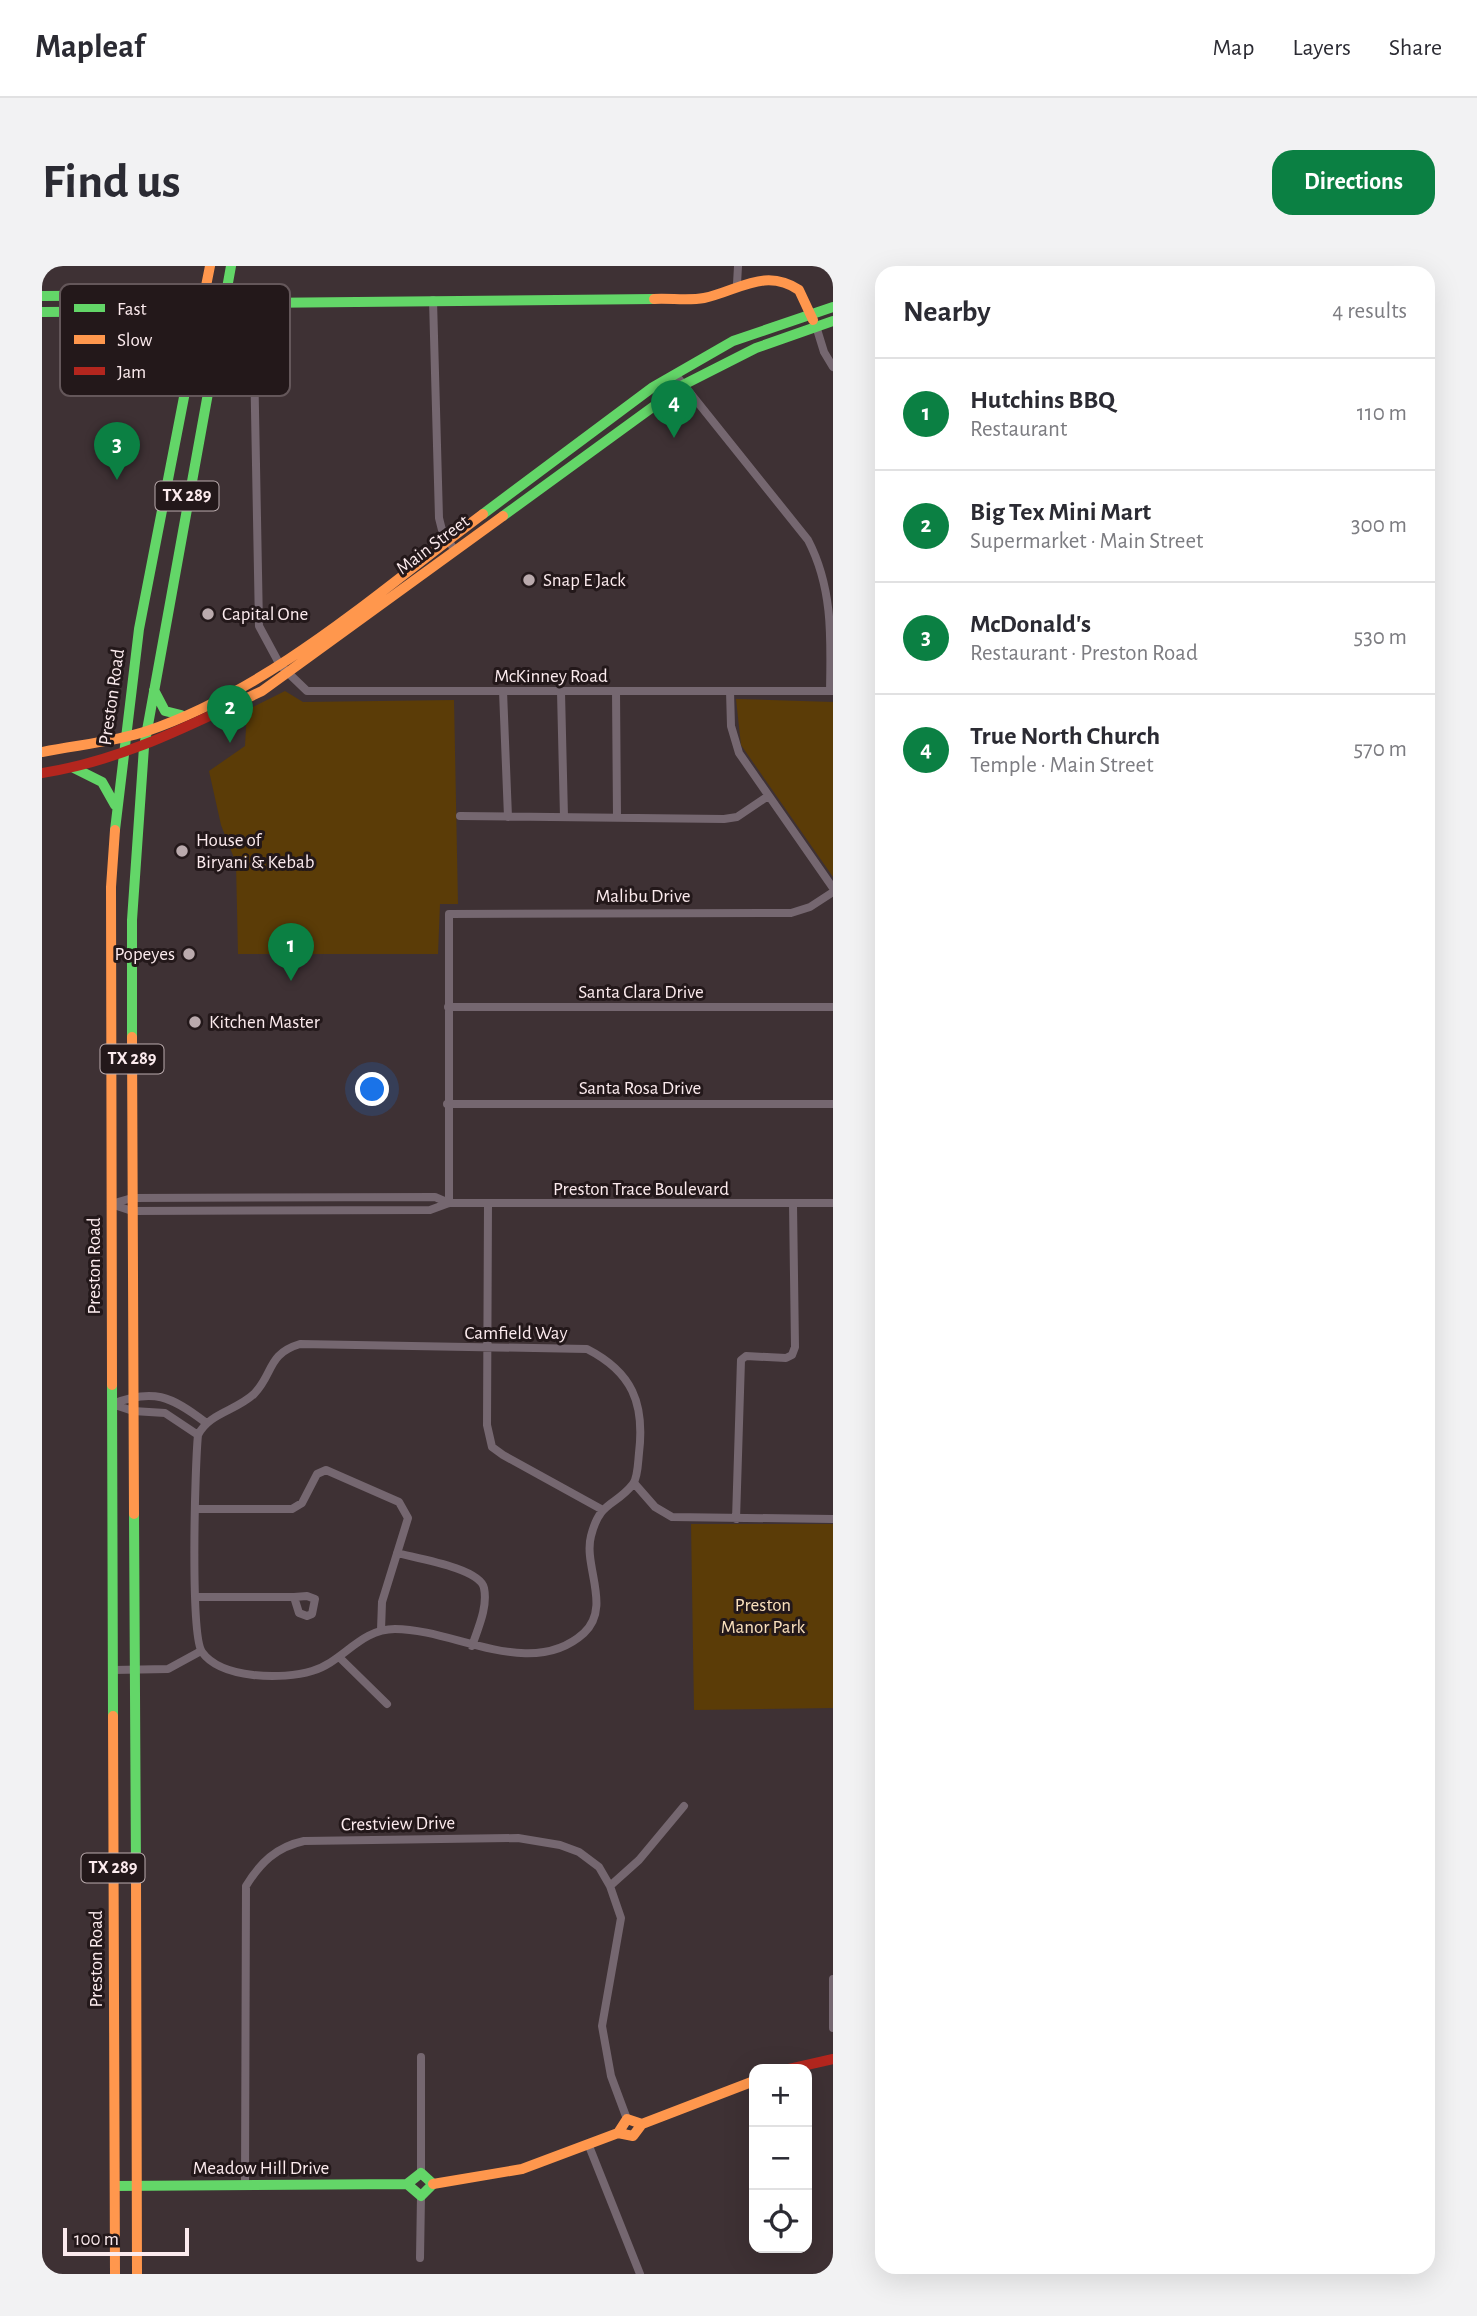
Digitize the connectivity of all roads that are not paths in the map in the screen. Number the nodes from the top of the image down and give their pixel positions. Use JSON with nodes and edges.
{"nodes":[{"id":1,"x":210,"y":266,"type":"edge"},
{"id":2,"x":231,"y":266,"type":"edge"},
{"id":3,"x":737,"y":266,"type":"edge"},
{"id":4,"x":207,"y":284,"type":"edge"},
{"id":5,"x":228,"y":284,"type":"edge"},
{"id":6,"x":737,"y":284,"type":"junction"},
{"id":7,"x":42,"y":296,"type":"edge"},
{"id":8,"x":60,"y":296,"type":"edge"},
{"id":9,"x":433,"y":300,"type":"junction"},
{"id":10,"x":290,"y":302,"type":"edge"},
{"id":11,"x":833,"y":307,"type":"edge"},
{"id":12,"x":42,"y":312,"type":"edge"},
{"id":13,"x":60,"y":312,"type":"edge"},
{"id":14,"x":811,"y":314,"type":"junction"},
{"id":15,"x":833,"y":321,"type":"edge"},
{"id":16,"x":816,"y":326,"type":"junction"},
{"id":17,"x":833,"y":367,"type":"edge"},
{"id":18,"x":675,"y":374,"type":"junction"},
{"id":19,"x":683,"y":385,"type":"junction"},
{"id":20,"x":184,"y":396,"type":"edge"},
{"id":21,"x":207,"y":396,"type":"edge"},
{"id":22,"x":255,"y":396,"type":"edge"},
{"id":23,"x":447,"y":538,"type":"junction"},
{"id":24,"x":154,"y":541,"type":"junction"},
{"id":25,"x":177,"y":548,"type":"junction"},
{"id":26,"x":455,"y":551,"type":"junction"},
{"id":27,"x":832,"y":620,"type":"edge"},
{"id":28,"x":283,"y":670,"type":"junction"},
{"id":29,"x":153,"y":686,"type":"junction"},
{"id":30,"x":503,"y":691,"type":"junction"},
{"id":31,"x":616,"y":691,"type":"junction"},
{"id":32,"x":730,"y":691,"type":"junction"},
{"id":33,"x":832,"y":691,"type":"edge"},
{"id":34,"x":561,"y":692,"type":"junction"},
{"id":35,"x":181,"y":715,"type":"junction"},
{"id":36,"x":146,"y":731,"type":"junction"},
{"id":37,"x":123,"y":736,"type":"junction"},
{"id":38,"x":144,"y":747,"type":"junction"},
{"id":39,"x":42,"y":752,"type":"edge"},
{"id":40,"x":121,"y":755,"type":"junction"},
{"id":41,"x":74,"y":768,"type":"junction"},
{"id":42,"x":42,"y":773,"type":"edge"},
{"id":43,"x":768,"y":796,"type":"junction"},
{"id":44,"x":116,"y":808,"type":"junction"},
{"id":45,"x":460,"y":816,"type":"dead end"},
{"id":46,"x":617,"y":816,"type":"junction"},
{"id":47,"x":508,"y":817,"type":"junction"},
{"id":48,"x":564,"y":817,"type":"junction"},
{"id":49,"x":833,"y":890,"type":"edge"},
{"id":50,"x":448,"y":1007,"type":"junction"},
{"id":51,"x":833,"y":1007,"type":"edge"},
{"id":52,"x":110,"y":1020,"type":"junction"},
{"id":53,"x":131,"y":1020,"type":"junction"},
{"id":54,"x":447,"y":1104,"type":"junction"},
{"id":55,"x":833,"y":1104,"type":"edge"},
{"id":56,"x":265,"y":1197,"type":"junction"},
{"id":57,"x":132,"y":1198,"type":"junction"},
{"id":58,"x":449,"y":1203,"type":"junction"},
{"id":59,"x":833,"y":1203,"type":"edge"},
{"id":60,"x":111,"y":1204,"type":"junction"},
{"id":61,"x":488,"y":1204,"type":"junction"},
{"id":62,"x":793,"y":1204,"type":"junction"},
{"id":63,"x":265,"y":1210,"type":"junction"},
{"id":64,"x":132,"y":1211,"type":"junction"},
{"id":65,"x":488,"y":1349,"type":"junction"},
{"id":66,"x":133,"y":1396,"type":"junction"},
{"id":67,"x":112,"y":1404,"type":"junction"},
{"id":68,"x":133,"y":1411,"type":"junction"},
{"id":69,"x":205,"y":1422,"type":"junction"},
{"id":70,"x":198,"y":1435,"type":"junction"},
{"id":71,"x":634,"y":1483,"type":"junction"},
{"id":72,"x":196,"y":1509,"type":"junction"},
{"id":73,"x":601,"y":1509,"type":"junction"},
{"id":74,"x":736,"y":1519,"type":"junction"},
{"id":75,"x":833,"y":1519,"type":"edge"},
{"id":76,"x":397,"y":1553,"type":"junction"},
{"id":77,"x":195,"y":1597,"type":"junction"},
{"id":78,"x":294,"y":1597,"type":"dead end"},
{"id":79,"x":381,"y":1630,"type":"junction"},
{"id":80,"x":472,"y":1646,"type":"junction"},
{"id":81,"x":201,"y":1651,"type":"junction"},
{"id":82,"x":339,"y":1657,"type":"junction"},
{"id":83,"x":113,"y":1670,"type":"junction"},
{"id":84,"x":134,"y":1670,"type":"junction"},
{"id":85,"x":387,"y":1704,"type":"dead end"},
{"id":86,"x":684,"y":1806,"type":"dead end"},
{"id":87,"x":610,"y":1886,"type":"junction"},
{"id":88,"x":833,"y":1979,"type":"edge"},
{"id":89,"x":833,"y":2028,"type":"edge"},
{"id":90,"x":421,"y":2057,"type":"dead end"},
{"id":91,"x":833,"y":2059,"type":"edge"},
{"id":92,"x":811,"y":2064,"type":"edge"},
{"id":93,"x":749,"y":2083,"type":"edge"},
{"id":94,"x":627,"y":2119,"type":"junction"},
{"id":95,"x":642,"y":2124,"type":"junction"},
{"id":96,"x":618,"y":2133,"type":"junction"},
{"id":97,"x":589,"y":2146,"type":"junction"},
{"id":98,"x":421,"y":2173,"type":"junction"},
{"id":99,"x":433,"y":2184,"type":"junction"},
{"id":100,"x":245,"y":2185,"type":"junction"},
{"id":101,"x":407,"y":2185,"type":"junction"},
{"id":102,"x":115,"y":2186,"type":"junction"},
{"id":103,"x":137,"y":2186,"type":"junction"},
{"id":104,"x":421,"y":2196,"type":"junction"},
{"id":105,"x":420,"y":2258,"type":"dead end"},
{"id":106,"x":116,"y":2274,"type":"edge"},
{"id":107,"x":137,"y":2274,"type":"edge"},
{"id":108,"x":640,"y":2274,"type":"edge"}],
"edges":[{"from":1,"to":4,"type":"main road","name":"Preston Road","number":"TX 289"},
{"from":2,"to":5,"type":"main road","name":"Preston Road","number":"TX 289"},
{"from":3,"to":6,"type":"street"},
{"from":6,"to":9,"type":"main road"},
{"from":6,"to":14,"type":"main road"},
{"from":7,"to":8,"type":"main road"},
{"from":9,"to":10,"type":"main road"},
{"from":9,"to":23,"type":"street"},
{"from":11,"to":14,"type":"main road","name":"Main Street"},
{"from":12,"to":13,"type":"main road"},
{"from":14,"to":16,"type":"main road"},
{"from":14,"to":18,"type":"main road","name":"Main Street"},
{"from":15,"to":16,"type":"main road","name":"Main Street"},
{"from":16,"to":17,"type":"street"},
{"from":16,"to":19,"type":"main road","name":"Main Street"},
{"from":18,"to":19,"type":"street"},
{"from":18,"to":23,"type":"main road","name":"Main Street"},
{"from":19,"to":26,"type":"main road","name":"Main Street"},
{"from":19,"to":27,"type":"street"},
{"from":20,"to":24,"type":"main road","name":"Preston Road","number":"TX 289"},
{"from":21,"to":25,"type":"main road","name":"Preston Road","number":"TX 289"},
{"from":22,"to":28,"type":"street"},
{"from":23,"to":26,"type":"street"},
{"from":23,"to":28,"type":"main road","name":"Main Street"},
{"from":24,"to":25,"type":"main road"},
{"from":24,"to":37,"type":"main road","name":"Preston Road","number":"TX 289"},
{"from":25,"to":29,"type":"main road","name":"Preston Road","number":"TX 289"},
{"from":26,"to":28,"type":"main road","name":"Main Street"},
{"from":27,"to":33,"type":"street"},
{"from":28,"to":30,"type":"street","name":"McKinney Road"},
{"from":28,"to":35,"type":"main road","name":"Main Street"},
{"from":28,"to":38,"type":"main road","name":"Main Street"},
{"from":29,"to":35,"type":"main road"},
{"from":29,"to":36,"type":"main road","name":"Preston Road","number":"TX 289"},
{"from":30,"to":34,"type":"street","name":"McKinney Road"},
{"from":30,"to":47,"type":"street"},
{"from":31,"to":32,"type":"street","name":"McKinney Road"},
{"from":31,"to":34,"type":"street","name":"McKinney Road"},
{"from":31,"to":46,"type":"street"},
{"from":32,"to":33,"type":"street","name":"McKinney Road"},
{"from":32,"to":43,"type":"street"},
{"from":34,"to":48,"type":"street"},
{"from":35,"to":36,"type":"main road","name":"Main Street"},
{"from":36,"to":37,"type":"main road","name":"Main Street"},
{"from":36,"to":38,"type":"main road","name":"Preston Road","number":"TX 289"},
{"from":37,"to":39,"type":"main road","name":"Main Street"},
{"from":37,"to":40,"type":"main road","name":"Preston Road","number":"TX 289"},
{"from":38,"to":40,"type":"main road","name":"Main Street"},
{"from":38,"to":53,"type":"main road","name":"Preston Road","number":"TX 289"},
{"from":40,"to":41,"type":"main road","name":"Main Street"},
{"from":40,"to":44,"type":"main road","name":"Preston Road","number":"TX 289"},
{"from":41,"to":42,"type":"main road","name":"Main Street"},
{"from":41,"to":44,"type":"main road"},
{"from":43,"to":46,"type":"street"},
{"from":43,"to":49,"type":"street"},
{"from":44,"to":52,"type":"main road","name":"Preston Road","number":"TX 289"},
{"from":45,"to":47,"type":"street"},
{"from":46,"to":48,"type":"street"},
{"from":47,"to":48,"type":"street"},
{"from":49,"to":50,"type":"street","name":"Malibu Drive"},
{"from":50,"to":51,"type":"street","name":"Santa Clara Drive"},
{"from":50,"to":54,"type":"street"},
{"from":52,"to":53,"type":"main road"},
{"from":52,"to":60,"type":"main road","name":"Preston Road","number":"TX 289"},
{"from":53,"to":57,"type":"main road","name":"Preston Road","number":"TX 289"},
{"from":54,"to":55,"type":"street","name":"Santa Rosa Drive"},
{"from":54,"to":58,"type":"street"},
{"from":56,"to":57,"type":"street","name":"Preston Trace Boulevard"},
{"from":56,"to":58,"type":"street","name":"Preston Trace Boulevard"},
{"from":56,"to":63,"type":"street"},
{"from":57,"to":60,"type":"street","name":"Preston Trace Boulevard"},
{"from":57,"to":64,"type":"main road","name":"Preston Road","number":"TX 289"},
{"from":58,"to":61,"type":"street","name":"Preston Trace Boulevard"},
{"from":58,"to":63,"type":"street","name":"Preston Trace Boulevard"},
{"from":59,"to":62,"type":"street","name":"Preston Trace Boulevard"},
{"from":60,"to":64,"type":"street","name":"Preston Trace Boulevard"},
{"from":60,"to":67,"type":"main road","name":"Preston Road","number":"TX 289"},
{"from":61,"to":62,"type":"street","name":"Preston Trace Boulevard"},
{"from":61,"to":65,"type":"street"},
{"from":62,"to":74,"type":"street"},
{"from":63,"to":64,"type":"street","name":"Preston Trace Boulevard"},
{"from":64,"to":66,"type":"main road","name":"Preston Road","number":"TX 289"},
{"from":65,"to":69,"type":"street","name":"Camfield Way"},
{"from":65,"to":71,"type":"street","name":"Camfield Way"},
{"from":65,"to":73,"type":"street"},
{"from":66,"to":67,"type":"street"},
{"from":66,"to":68,"type":"main road","name":"Preston Road","number":"TX 289"},
{"from":66,"to":69,"type":"street"},
{"from":67,"to":68,"type":"street"},
{"from":67,"to":83,"type":"main road","name":"Preston Road","number":"TX 289"},
{"from":68,"to":70,"type":"street"},
{"from":68,"to":84,"type":"main road","name":"Preston Road","number":"TX 289"},
{"from":69,"to":70,"type":"street"},
{"from":70,"to":72,"type":"street"},
{"from":71,"to":73,"type":"street"},
{"from":71,"to":74,"type":"street"},
{"from":72,"to":76,"type":"street"},
{"from":72,"to":77,"type":"street"},
{"from":73,"to":80,"type":"street"},
{"from":74,"to":75,"type":"street"},
{"from":76,"to":79,"type":"street"},
{"from":76,"to":80,"type":"street"},
{"from":77,"to":78,"type":"street"},
{"from":77,"to":81,"type":"street"},
{"from":79,"to":80,"type":"street"},
{"from":79,"to":82,"type":"street"},
{"from":81,"to":82,"type":"street"},
{"from":81,"to":84,"type":"street"},
{"from":82,"to":85,"type":"street"},
{"from":83,"to":84,"type":"street"},
{"from":83,"to":102,"type":"main road","name":"Preston Road","number":"TX 289"},
{"from":84,"to":103,"type":"main road","name":"Preston Road","number":"TX 289"},
{"from":86,"to":87,"type":"street"},
{"from":87,"to":94,"type":"street","name":"Crestview Drive"},
{"from":87,"to":100,"type":"street","name":"Crestview Drive"},
{"from":88,"to":89,"type":"street"},
{"from":90,"to":98,"type":"street"},
{"from":91,"to":92,"type":"main road"},
{"from":93,"to":95,"type":"main road"},
{"from":94,"to":95,"type":"main road"},
{"from":94,"to":96,"type":"main road"},
{"from":95,"to":96,"type":"main road"},
{"from":96,"to":97,"type":"main road"},
{"from":97,"to":99,"type":"main road"},
{"from":97,"to":108,"type":"street"},
{"from":98,"to":99,"type":"main road"},
{"from":98,"to":101,"type":"main road"},
{"from":99,"to":104,"type":"main road"},
{"from":100,"to":101,"type":"main road","name":"Meadow Hill Drive"},
{"from":100,"to":103,"type":"main road","name":"Meadow Hill Drive"},
{"from":101,"to":104,"type":"main road"},
{"from":102,"to":103,"type":"main road","name":"Meadow Hill Drive"},
{"from":102,"to":106,"type":"main road","name":"Preston Road","number":"TX 289"},
{"from":103,"to":107,"type":"main road","name":"Preston Road","number":"TX 289"},
{"from":104,"to":105,"type":"street"}]}
